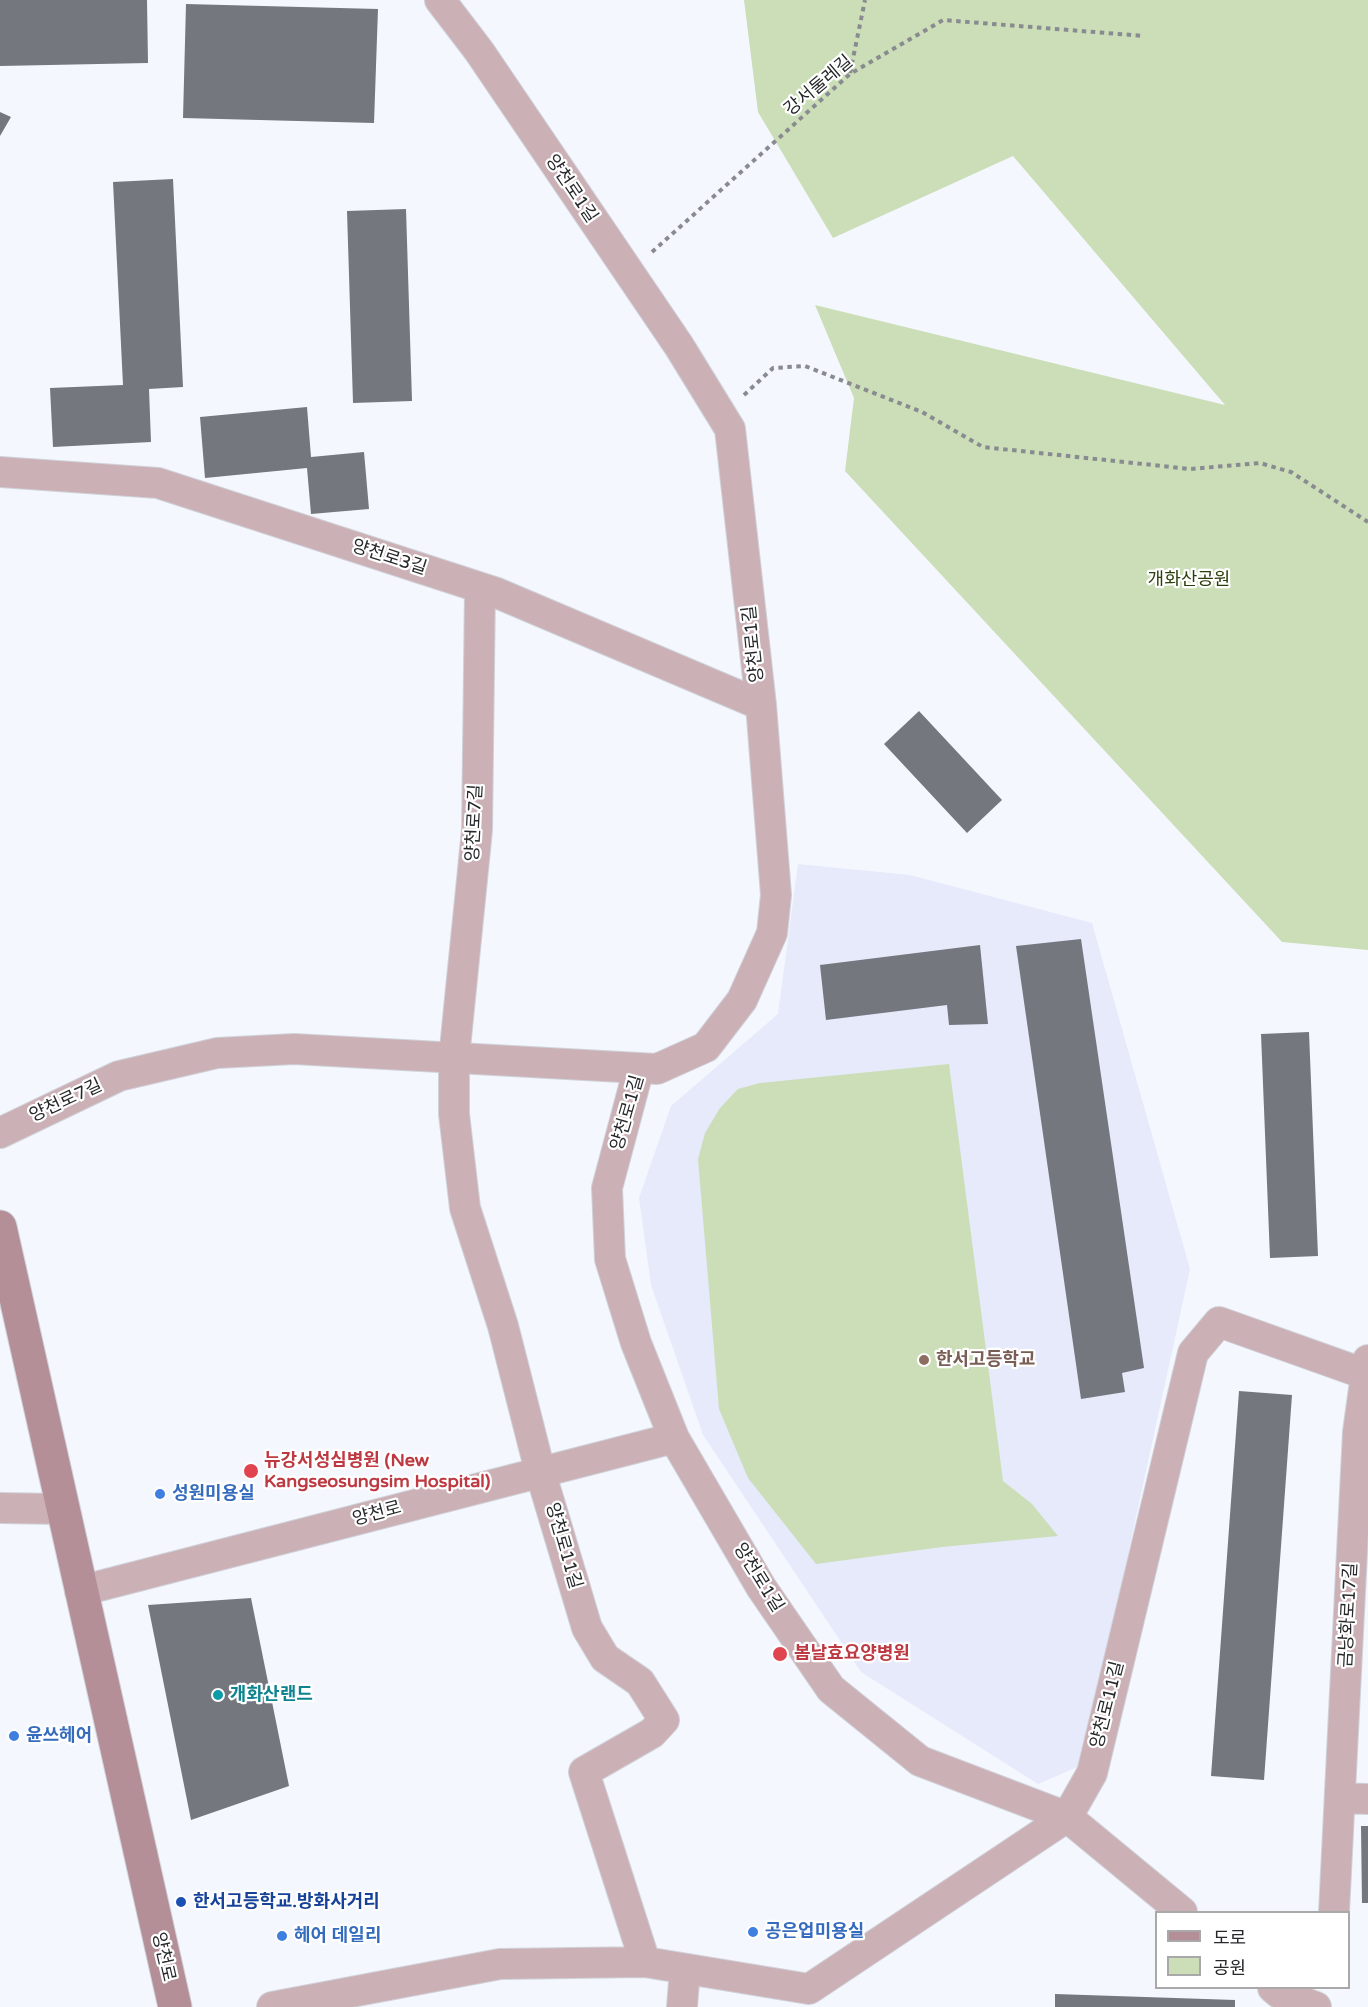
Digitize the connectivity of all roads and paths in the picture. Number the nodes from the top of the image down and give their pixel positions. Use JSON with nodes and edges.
{"nodes":[{"id":1,"x":440,"y":0,"type":"edge"},
{"id":2,"x":865,"y":0,"type":"edge"},
{"id":3,"x":1144,"y":36,"type":"dead end"},
{"id":4,"x":850,"y":74,"type":"junction"},
{"id":5,"x":627,"y":274,"type":"junction"},
{"id":6,"x":722,"y":416,"type":"junction"},
{"id":7,"x":0,"y":472,"type":"edge"},
{"id":8,"x":1368,"y":522,"type":"edge"},
{"id":9,"x":480,"y":588,"type":"junction"},
{"id":10,"x":761,"y":705,"type":"junction"},
{"id":11,"x":454,"y":1058,"type":"junction"},
{"id":12,"x":639,"y":1068,"type":"junction"},
{"id":13,"x":0,"y":1133,"type":"edge"},
{"id":14,"x":0,"y":1227,"type":"edge"},
{"id":15,"x":1366,"y":1367,"type":"edge"},
{"id":16,"x":674,"y":1438,"type":"junction"},
{"id":17,"x":540,"y":1471,"type":"junction"},
{"id":18,"x":0,"y":1508,"type":"edge"},
{"id":19,"x":61,"y":1509,"type":"junction"},
{"id":20,"x":80,"y":1591,"type":"junction"},
{"id":21,"x":1354,"y":1799,"type":"edge"},
{"id":22,"x":1067,"y":1817,"type":"junction"},
{"id":23,"x":1181,"y":1911,"type":"edge"},
{"id":24,"x":1334,"y":1911,"type":"edge"},
{"id":25,"x":645,"y":1962,"type":"junction"},
{"id":26,"x":685,"y":1969,"type":"junction"},
{"id":27,"x":1275,"y":1989,"type":"edge"},
{"id":28,"x":1330,"y":1989,"type":"edge"},
{"id":29,"x":175,"y":2007,"type":"edge"},
{"id":30,"x":272,"y":2007,"type":"edge"},
{"id":31,"x":682,"y":2007,"type":"edge"},
{"id":32,"x":1316,"y":2007,"type":"edge"},
{"id":33,"x":1329,"y":2007,"type":"edge"}],
"edges":[{"from":1,"to":5,"type":"street","name":"양천로1길"},
{"from":2,"to":4,"type":"path"},
{"from":3,"to":4,"type":"path","name":"강서둘레길"},
{"from":4,"to":5,"type":"path","name":"강서둘레길"},
{"from":5,"to":6,"type":"street","name":"양천로1길"},
{"from":6,"to":8,"type":"path"},
{"from":6,"to":10,"type":"street","name":"양천로1길"},
{"from":7,"to":9,"type":"street","name":"양천로3길"},
{"from":9,"to":10,"type":"street","name":"양천로3길"},
{"from":9,"to":11,"type":"street","name":"양천로7길"},
{"from":10,"to":12,"type":"street","name":"양천로1길"},
{"from":11,"to":12,"type":"street","name":"양천로7길"},
{"from":11,"to":13,"type":"street","name":"양천로7길"},
{"from":11,"to":17,"type":"street","name":"양천로11길"},
{"from":12,"to":16,"type":"street","name":"양천로1길"},
{"from":14,"to":19,"type":"main road","name":"양천로"},
{"from":15,"to":21,"type":"street","name":"금낭화로17길"},
{"from":15,"to":22,"type":"street","name":"양천로11길"},
{"from":16,"to":17,"type":"street","name":"양천로"},
{"from":16,"to":22,"type":"street","name":"양천로1길"},
{"from":17,"to":20,"type":"street","name":"양천로"},
{"from":17,"to":25,"type":"street","name":"양천로11길"},
{"from":18,"to":19,"type":"street"},
{"from":19,"to":20,"type":"main road","name":"양천로"},
{"from":20,"to":29,"type":"main road","name":"양천로"},
{"from":21,"to":24,"type":"street","name":"금낭화로17길"},
{"from":22,"to":23,"type":"street","name":"양천로1길"},
{"from":22,"to":26,"type":"street","name":"양천로11길"},
{"from":25,"to":26,"type":"street","name":"양천로11길"},
{"from":25,"to":30,"type":"street","name":"양천로11길"},
{"from":26,"to":31,"type":"street"},
{"from":27,"to":32,"type":"street"},
{"from":28,"to":33,"type":"street"}]}
